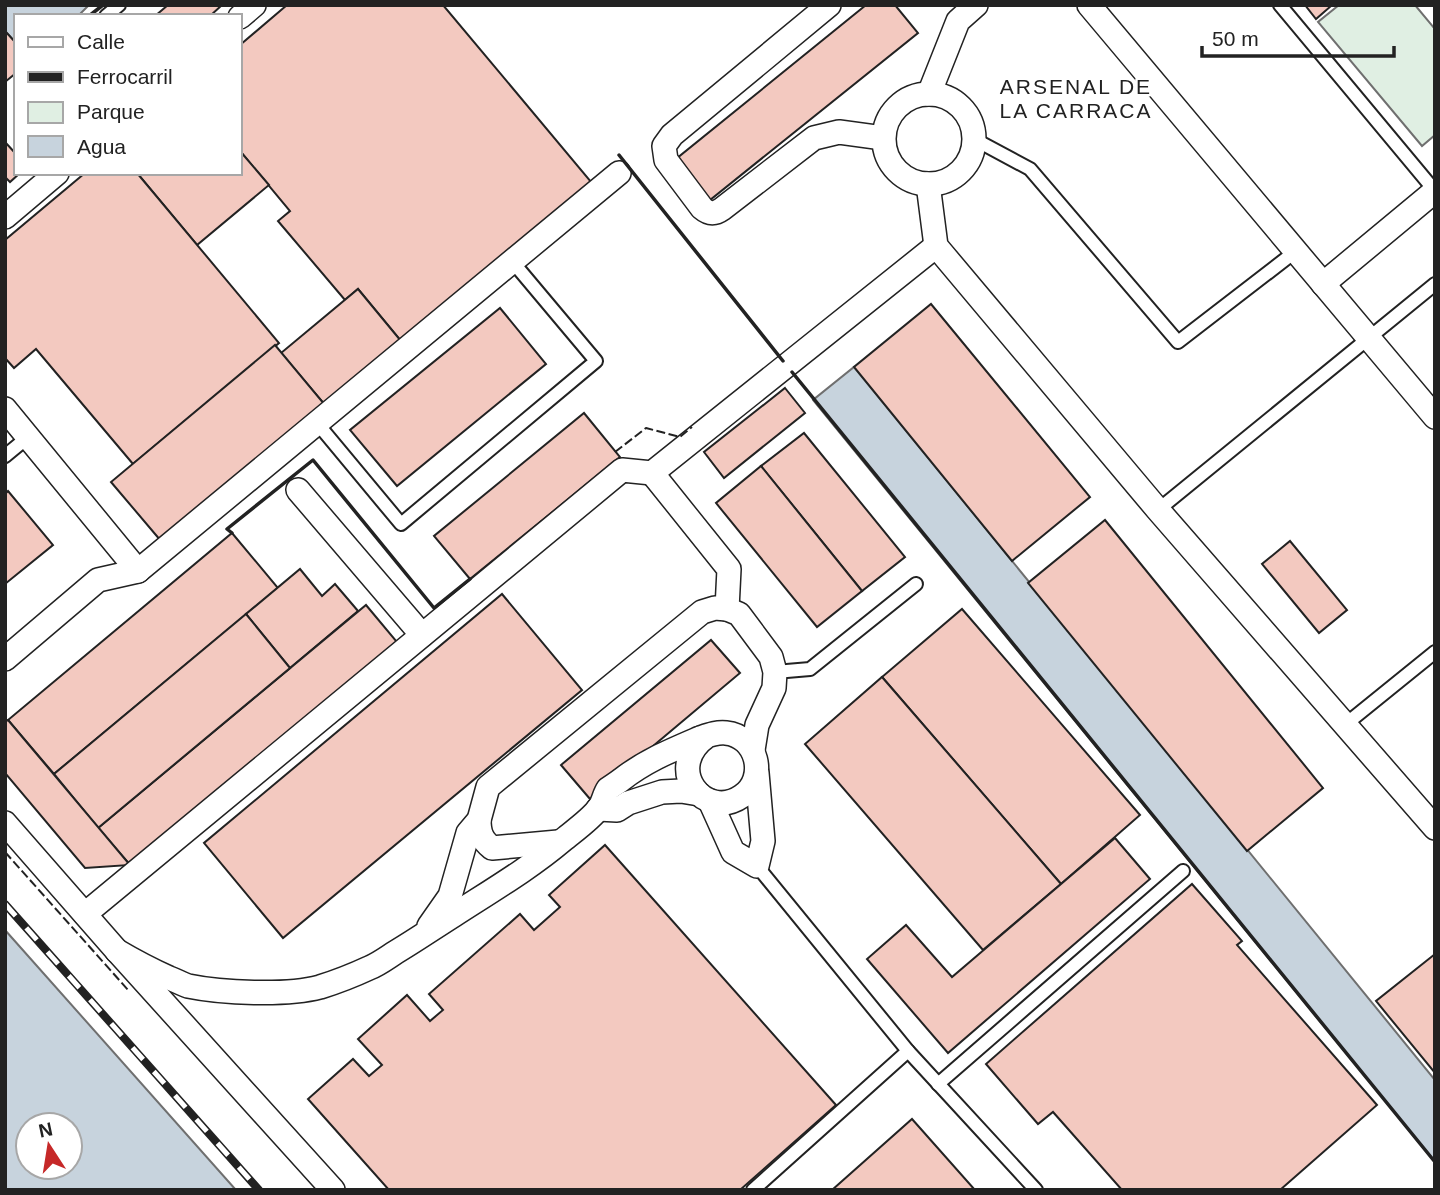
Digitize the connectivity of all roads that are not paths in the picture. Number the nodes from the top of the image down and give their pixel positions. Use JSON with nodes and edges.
{"nodes":[{"id":1,"x":829,"y":5,"type":"edge"},
{"id":2,"x":976,"y":5,"type":"edge"},
{"id":3,"x":1089,"y":5,"type":"edge"},
{"id":4,"x":1280,"y":5,"type":"edge"},
{"id":5,"x":929,"y":93,"type":"junction"},
{"id":6,"x":883,"y":138,"type":"junction"},
{"id":7,"x":974,"y":139,"type":"junction"},
{"id":8,"x":619,"y":173,"type":"dead end"},
{"id":9,"x":55,"y":175,"type":"edge"},
{"id":10,"x":928,"y":184,"type":"junction"},
{"id":11,"x":1435,"y":191,"type":"edge"},
{"id":12,"x":5,"y":218,"type":"edge"},
{"id":13,"x":936,"y":246,"type":"junction"},
{"id":14,"x":1296,"y":251,"type":"junction"},
{"id":15,"x":512,"y":261,"type":"junction"},
{"id":16,"x":1324,"y":284,"type":"junction"},
{"id":17,"x":1435,"y":284,"type":"edge"},
{"id":18,"x":1369,"y":338,"type":"junction"},
{"id":19,"x":5,"y":409,"type":"edge"},
{"id":20,"x":1435,"y":417,"type":"edge"},
{"id":21,"x":317,"y":423,"type":"junction"},
{"id":22,"x":28,"y":437,"type":"junction"},
{"id":23,"x":5,"y":456,"type":"edge"},
{"id":24,"x":653,"y":473,"type":"junction"},
{"id":25,"x":298,"y":490,"type":"dead end"},
{"id":26,"x":1158,"y":510,"type":"junction"},
{"id":27,"x":138,"y":571,"type":"junction"},
{"id":28,"x":916,"y":584,"type":"dead end"},
{"id":29,"x":727,"y":609,"type":"junction"},
{"id":30,"x":422,"y":635,"type":"junction"},
{"id":31,"x":1435,"y":652,"type":"edge"},
{"id":32,"x":5,"y":659,"type":"edge"},
{"id":33,"x":775,"y":673,"type":"junction"},
{"id":34,"x":1346,"y":723,"type":"junction"},
{"id":35,"x":707,"y":736,"type":"junction"},
{"id":36,"x":753,"y":750,"type":"junction"},
{"id":37,"x":757,"y":773,"type":"junction"},
{"id":38,"x":705,"y":797,"type":"junction"},
{"id":39,"x":598,"y":809,"type":"junction"},
{"id":40,"x":479,"y":820,"type":"junction"},
{"id":41,"x":5,"y":823,"type":"edge"},
{"id":42,"x":1435,"y":828,"type":"edge"},
{"id":43,"x":561,"y":842,"type":"junction"},
{"id":44,"x":757,"y":866,"type":"junction"},
{"id":45,"x":1183,"y":871,"type":"dead end"},
{"id":46,"x":85,"y":914,"type":"junction"},
{"id":47,"x":421,"y":937,"type":"junction"},
{"id":48,"x":117,"y":951,"type":"junction"},
{"id":49,"x":908,"y":1051,"type":"junction"},
{"id":50,"x":938,"y":1084,"type":"junction"},
{"id":51,"x":333,"y":1190,"type":"edge"},
{"id":52,"x":753,"y":1190,"type":"edge"},
{"id":53,"x":1036,"y":1190,"type":"edge"}],
"edges":[{"from":1,"to":6,"type":"street"},
{"from":2,"to":5,"type":"street"},
{"from":3,"to":14,"type":"street"},
{"from":4,"to":11,"type":"lane"},
{"from":5,"to":6,"type":"street"},
{"from":5,"to":7,"type":"street"},
{"from":6,"to":10,"type":"street"},
{"from":7,"to":10,"type":"street"},
{"from":7,"to":14,"type":"lane"},
{"from":8,"to":15,"type":"street"},
{"from":9,"to":12,"type":"street"},
{"from":10,"to":13,"type":"street"},
{"from":11,"to":16,"type":"street"},
{"from":13,"to":24,"type":"street"},
{"from":13,"to":26,"type":"street"},
{"from":14,"to":16,"type":"street"},
{"from":15,"to":21,"type":"street"},
{"from":15,"to":21,"type":"lane"},
{"from":16,"to":18,"type":"street"},
{"from":17,"to":18,"type":"lane"},
{"from":18,"to":20,"type":"street"},
{"from":18,"to":26,"type":"lane"},
{"from":19,"to":22,"type":"street"},
{"from":21,"to":27,"type":"street"},
{"from":22,"to":23,"type":"lane"},
{"from":22,"to":27,"type":"street"},
{"from":24,"to":29,"type":"street"},
{"from":24,"to":30,"type":"street"},
{"from":25,"to":30,"type":"street"},
{"from":26,"to":34,"type":"street"},
{"from":27,"to":32,"type":"street"},
{"from":28,"to":33,"type":"lane"},
{"from":29,"to":33,"type":"street"},
{"from":29,"to":40,"type":"street"},
{"from":30,"to":46,"type":"street"},
{"from":31,"to":34,"type":"lane"},
{"from":33,"to":36,"type":"street"},
{"from":34,"to":42,"type":"street"},
{"from":35,"to":36,"type":"street"},
{"from":35,"to":38,"type":"street"},
{"from":35,"to":39,"type":"street"},
{"from":36,"to":37,"type":"street"},
{"from":37,"to":38,"type":"street"},
{"from":37,"to":44,"type":"street"},
{"from":38,"to":39,"type":"street"},
{"from":38,"to":44,"type":"street"},
{"from":39,"to":43,"type":"street"},
{"from":40,"to":43,"type":"street"},
{"from":40,"to":47,"type":"street"},
{"from":41,"to":46,"type":"street"},
{"from":43,"to":47,"type":"street"},
{"from":44,"to":49,"type":"lane"},
{"from":45,"to":50,"type":"lane"},
{"from":46,"to":48,"type":"street"},
{"from":47,"to":48,"type":"street"},
{"from":48,"to":51,"type":"street"},
{"from":49,"to":50,"type":"lane"},
{"from":49,"to":52,"type":"lane"},
{"from":50,"to":53,"type":"lane"}]}
